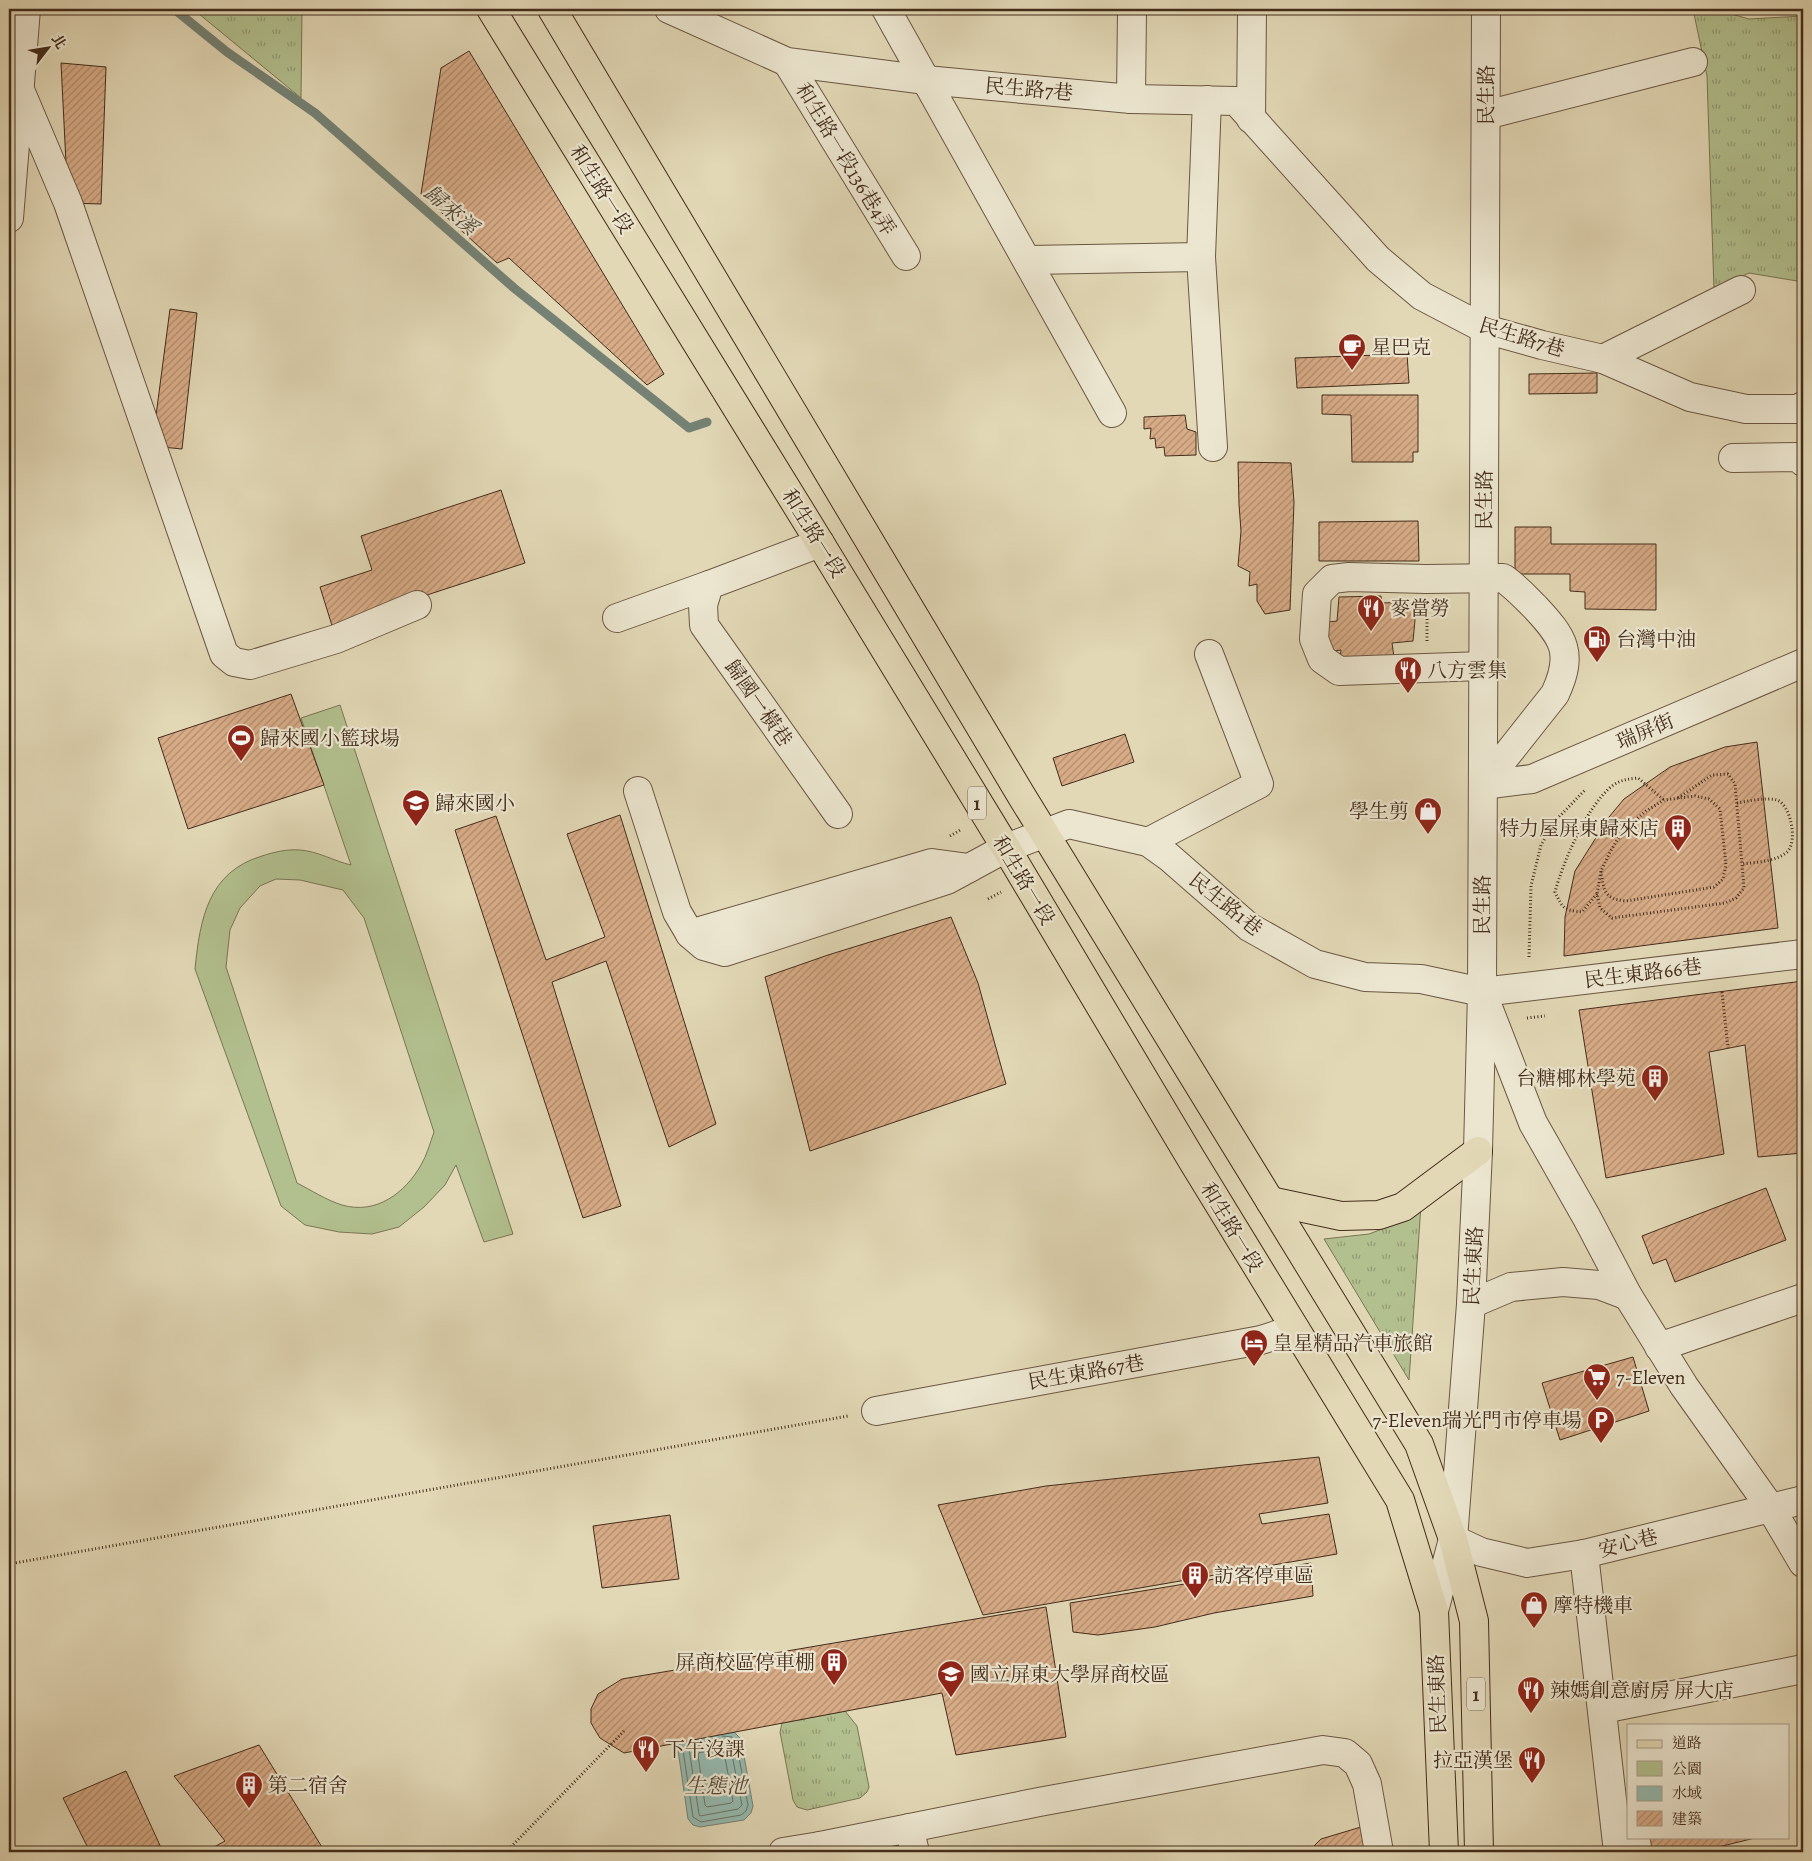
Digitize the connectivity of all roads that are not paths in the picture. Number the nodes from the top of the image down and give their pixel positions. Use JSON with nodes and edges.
{"nodes":[{"id":1,"x":26,"y":9,"type":"edge"},
{"id":2,"x":491,"y":9,"type":"edge"},
{"id":3,"x":552,"y":9,"type":"edge"},
{"id":4,"x":669,"y":9,"type":"edge"},
{"id":5,"x":886,"y":9,"type":"edge"},
{"id":6,"x":1132,"y":9,"type":"edge"},
{"id":7,"x":1252,"y":9,"type":"edge"},
{"id":8,"x":1486,"y":9,"type":"edge"},
{"id":9,"x":787,"y":62,"type":"junction"},
{"id":10,"x":1693,"y":62,"type":"dead end"},
{"id":11,"x":926,"y":80,"type":"junction"},
{"id":12,"x":20,"y":90,"type":"junction"},
{"id":13,"x":1131,"y":99,"type":"junction"},
{"id":14,"x":1207,"y":100,"type":"junction"},
{"id":15,"x":1486,"y":115,"type":"junction"},
{"id":16,"x":1251,"y":119,"type":"junction"},
{"id":17,"x":9,"y":218,"type":"edge"},
{"id":18,"x":906,"y":256,"type":"dead end"},
{"id":19,"x":1201,"y":257,"type":"junction"},
{"id":20,"x":1028,"y":260,"type":"junction"},
{"id":21,"x":1741,"y":290,"type":"dead end"},
{"id":22,"x":1485,"y":329,"type":"junction"},
{"id":23,"x":1604,"y":359,"type":"junction"},
{"id":24,"x":1803,"y":406,"type":"edge"},
{"id":25,"x":1112,"y":413,"type":"dead end"},
{"id":26,"x":1213,"y":447,"type":"dead end"},
{"id":27,"x":1733,"y":458,"type":"dead end"},
{"id":28,"x":1803,"y":462,"type":"edge"},
{"id":29,"x":820,"y":543,"type":"junction"},
{"id":30,"x":1484,"y":577,"type":"junction"},
{"id":31,"x":709,"y":585,"type":"junction"},
{"id":32,"x":418,"y":605,"type":"dead end"},
{"id":33,"x":617,"y":618,"type":"dead end"},
{"id":34,"x":1209,"y":654,"type":"dead end"},
{"id":35,"x":1803,"y":663,"type":"edge"},
{"id":36,"x":1483,"y":666,"type":"junction"},
{"id":37,"x":1483,"y":785,"type":"junction"},
{"id":38,"x":638,"y":791,"type":"dead end"},
{"id":39,"x":838,"y":814,"type":"dead end"},
{"id":40,"x":1044,"y":832,"type":"junction"},
{"id":41,"x":1148,"y":842,"type":"junction"},
{"id":42,"x":1006,"y":848,"type":"junction"},
{"id":43,"x":1803,"y":954,"type":"edge"},
{"id":44,"x":1482,"y":992,"type":"junction"},
{"id":45,"x":1478,"y":1151,"type":"junction"},
{"id":46,"x":1270,"y":1201,"type":"junction"},
{"id":47,"x":1628,"y":1296,"type":"junction"},
{"id":48,"x":1803,"y":1298,"type":"edge"},
{"id":49,"x":1471,"y":1304,"type":"junction"},
{"id":50,"x":1295,"y":1329,"type":"junction"},
{"id":51,"x":1659,"y":1347,"type":"junction"},
{"id":52,"x":876,"y":1411,"type":"road end"},
{"id":53,"x":1803,"y":1500,"type":"edge"},
{"id":54,"x":1770,"y":1507,"type":"junction"},
{"id":55,"x":1453,"y":1539,"type":"junction"},
{"id":56,"x":1584,"y":1554,"type":"junction"},
{"id":57,"x":1803,"y":1563,"type":"edge"},
{"id":58,"x":1434,"y":1611,"type":"junction"},
{"id":59,"x":1803,"y":1669,"type":"edge"},
{"id":60,"x":1603,"y":1709,"type":"junction"},
{"id":61,"x":1635,"y":1838,"type":"edge"},
{"id":62,"x":912,"y":1840,"type":"edge"},
{"id":63,"x":821,"y":1849,"type":"edge"},
{"id":64,"x":783,"y":1852,"type":"edge"},
{"id":65,"x":1379,"y":1852,"type":"edge"},
{"id":66,"x":1444,"y":1852,"type":"edge"},
{"id":67,"x":1479,"y":1852,"type":"edge"},
{"id":68,"x":1618,"y":1852,"type":"edge"},
{"id":69,"x":1636,"y":1852,"type":"edge"}],
"edges":[{"from":1,"to":12,"type":"street"},
{"from":2,"to":29,"type":"main road","name":"和生路一段","number":"1"},
{"from":3,"to":40,"type":"main road","name":"和生路一段","number":"1"},
{"from":4,"to":9,"type":"street","name":"民生路7巷"},
{"from":5,"to":11,"type":"street"},
{"from":6,"to":13,"type":"street"},
{"from":7,"to":16,"type":"street"},
{"from":8,"to":15,"type":"street","name":"民生路"},
{"from":9,"to":11,"type":"street","name":"民生路7巷"},
{"from":9,"to":18,"type":"street","name":"和生路一段136巷4弄"},
{"from":10,"to":15,"type":"street"},
{"from":11,"to":13,"type":"street","name":"民生路7巷"},
{"from":11,"to":20,"type":"street"},
{"from":12,"to":17,"type":"street"},
{"from":12,"to":32,"type":"street"},
{"from":13,"to":14,"type":"street","name":"民生路7巷"},
{"from":14,"to":16,"type":"street","name":"民生路7巷"},
{"from":14,"to":19,"type":"street"},
{"from":15,"to":22,"type":"street","name":"民生路"},
{"from":16,"to":22,"type":"street","name":"民生路7巷"},
{"from":19,"to":20,"type":"street"},
{"from":19,"to":26,"type":"street"},
{"from":20,"to":25,"type":"street"},
{"from":21,"to":23,"type":"street"},
{"from":22,"to":23,"type":"street","name":"民生路7巷"},
{"from":22,"to":30,"type":"street","name":"民生路"},
{"from":23,"to":24,"type":"street","name":"民生路7巷"},
{"from":27,"to":28,"type":"street"},
{"from":29,"to":31,"type":"street"},
{"from":29,"to":42,"type":"main road","name":"和生路一段","number":"1"},
{"from":30,"to":36,"type":"street","name":"民生路"},
{"from":30,"to":36,"type":"street"},
{"from":30,"to":37,"type":"street"},
{"from":31,"to":33,"type":"street"},
{"from":31,"to":39,"type":"street","name":"歸國一橫巷"},
{"from":34,"to":41,"type":"street"},
{"from":35,"to":37,"type":"street","name":"瑞屏街"},
{"from":36,"to":37,"type":"street","name":"民生路"},
{"from":37,"to":44,"type":"street","name":"民生路"},
{"from":38,"to":42,"type":"street","name":"民生路1巷"},
{"from":40,"to":41,"type":"street","name":"民生路1巷"},
{"from":40,"to":42,"type":"street","name":"民生路1巷"},
{"from":40,"to":46,"type":"main road","name":"和生路一段","number":"1"},
{"from":41,"to":44,"type":"street","name":"民生路1巷"},
{"from":42,"to":50,"type":"main road","name":"和生路一段","number":"1"},
{"from":43,"to":44,"type":"street","name":"民生東路66巷"},
{"from":44,"to":45,"type":"street","name":"民生東路"},
{"from":44,"to":47,"type":"street"},
{"from":45,"to":46,"type":"main road"},
{"from":45,"to":49,"type":"street","name":"民生東路"},
{"from":46,"to":55,"type":"main road","name":"和生路一段","number":"1"},
{"from":47,"to":49,"type":"street"},
{"from":47,"to":51,"type":"street"},
{"from":48,"to":51,"type":"street"},
{"from":49,"to":55,"type":"street","name":"民生東路"},
{"from":50,"to":52,"type":"street","name":"民生東路67巷"},
{"from":50,"to":58,"type":"main road","name":"和生路一段","number":"1"},
{"from":51,"to":54,"type":"street"},
{"from":53,"to":54,"type":"street","name":"安心巷"},
{"from":54,"to":56,"type":"street","name":"安心巷"},
{"from":54,"to":57,"type":"street"},
{"from":55,"to":56,"type":"street","name":"安心巷"},
{"from":55,"to":58,"type":"street","name":"民生東路"},
{"from":55,"to":67,"type":"main road","name":"民生東路","number":"1"},
{"from":56,"to":60,"type":"street"},
{"from":58,"to":66,"type":"main road","name":"民生東路","number":"1"},
{"from":59,"to":60,"type":"street"},
{"from":60,"to":68,"type":"street"},
{"from":61,"to":69,"type":"street"},
{"from":62,"to":63,"type":"street"},
{"from":62,"to":65,"type":"street"},
{"from":63,"to":64,"type":"street"}]}
